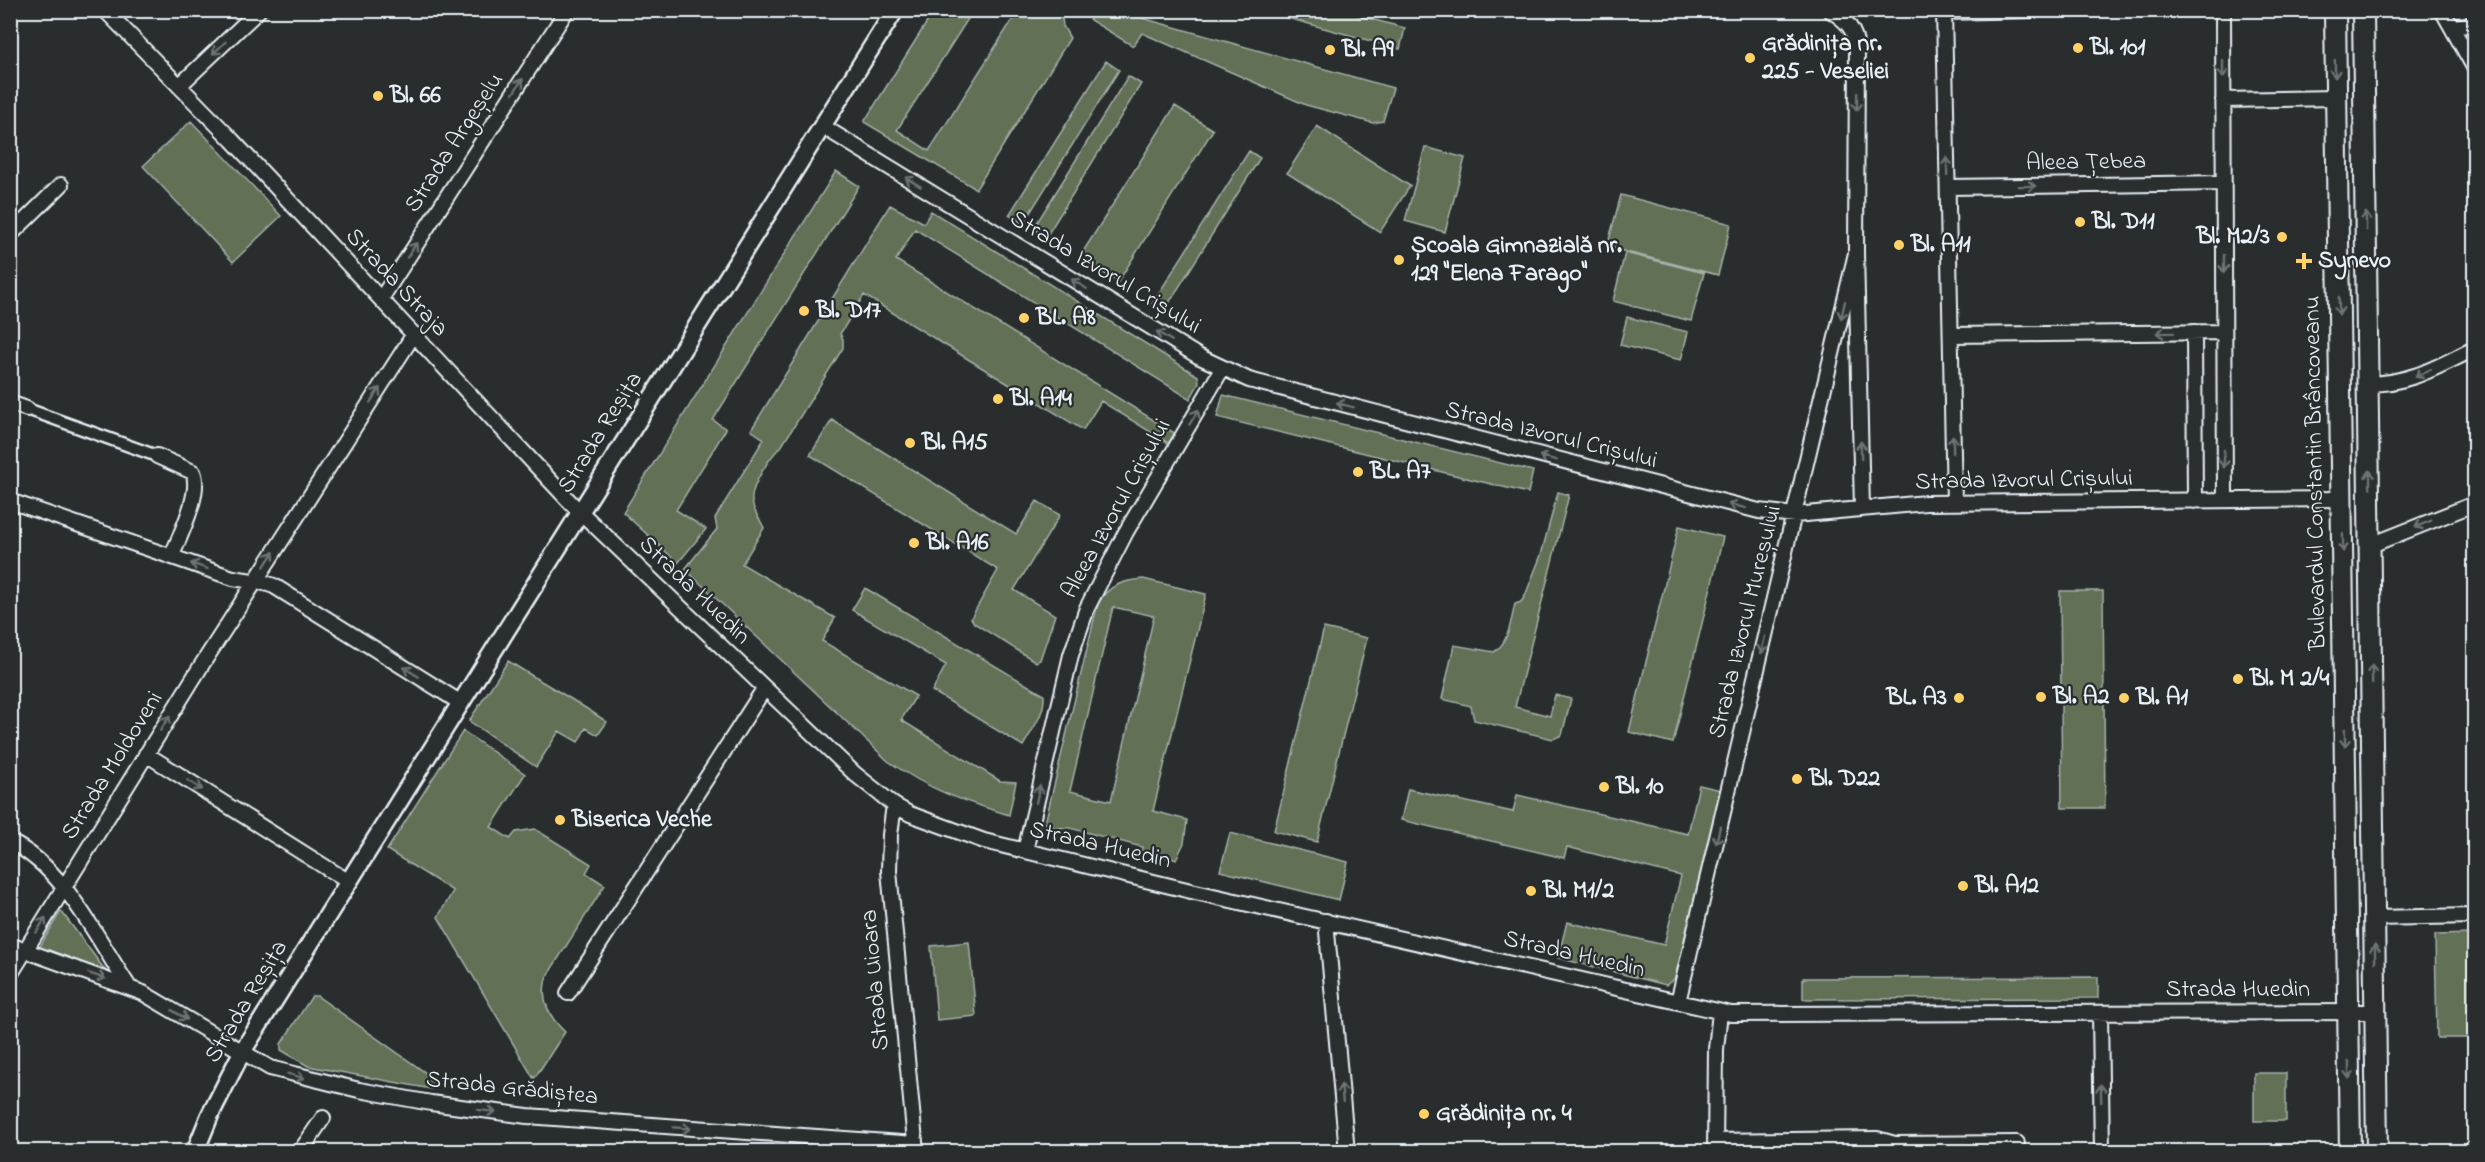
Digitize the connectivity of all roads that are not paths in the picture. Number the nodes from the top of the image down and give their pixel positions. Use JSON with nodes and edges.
{"nodes":[{"id":1,"x":105,"y":10,"type":"edge"},
{"id":2,"x":259,"y":10,"type":"edge"},
{"id":3,"x":567,"y":10,"type":"edge"},
{"id":4,"x":895,"y":10,"type":"edge"},
{"id":5,"x":1830,"y":10,"type":"edge"},
{"id":6,"x":2032,"y":10,"type":"edge"},
{"id":7,"x":2223,"y":10,"type":"edge"},
{"id":8,"x":2335,"y":10,"type":"edge"},
{"id":9,"x":2363,"y":10,"type":"edge"},
{"id":10,"x":2442,"y":10,"type":"edge"},
{"id":11,"x":1944,"y":11,"type":"edge"},
{"id":12,"x":2475,"y":24,"type":"edge"},
{"id":13,"x":2453,"y":27,"type":"junction"},
{"id":14,"x":2475,"y":67,"type":"edge"},
{"id":15,"x":179,"y":86,"type":"junction"},
{"id":16,"x":2336,"y":98,"type":"junction"},
{"id":17,"x":2223,"y":100,"type":"junction"},
{"id":18,"x":822,"y":126,"type":"junction"},
{"id":19,"x":2224,"y":183,"type":"junction"},
{"id":20,"x":61,"y":185,"type":"dead end"},
{"id":21,"x":1948,"y":188,"type":"junction"},
{"id":22,"x":10,"y":235,"type":"edge"},
{"id":23,"x":1856,"y":253,"type":"junction"},
{"id":24,"x":381,"y":299,"type":"junction"},
{"id":25,"x":2194,"y":332,"type":"junction"},
{"id":26,"x":2224,"y":332,"type":"junction"},
{"id":27,"x":414,"y":334,"type":"junction"},
{"id":28,"x":1951,"y":335,"type":"junction"},
{"id":29,"x":2475,"y":349,"type":"edge"},
{"id":30,"x":1222,"y":369,"type":"junction"},
{"id":31,"x":2368,"y":384,"type":"junction"},
{"id":32,"x":10,"y":404,"type":"edge"},
{"id":33,"x":27,"y":409,"type":"joint"},
{"id":34,"x":157,"y":456,"type":"joint"},
{"id":35,"x":2225,"y":500,"type":"junction"},
{"id":36,"x":2342,"y":500,"type":"junction"},
{"id":37,"x":10,"y":501,"type":"edge"},
{"id":38,"x":2194,"y":501,"type":"junction"},
{"id":39,"x":1954,"y":503,"type":"junction"},
{"id":40,"x":2475,"y":504,"type":"edge"},
{"id":41,"x":1862,"y":509,"type":"junction"},
{"id":42,"x":580,"y":512,"type":"junction"},
{"id":43,"x":1795,"y":515,"type":"junction"},
{"id":44,"x":2371,"y":545,"type":"junction"},
{"id":45,"x":172,"y":556,"type":"junction"},
{"id":46,"x":255,"y":581,"type":"junction"},
{"id":47,"x":764,"y":689,"type":"junction"},
{"id":48,"x":461,"y":703,"type":"junction"},
{"id":49,"x":146,"y":754,"type":"junction"},
{"id":50,"x":894,"y":805,"type":"junction"},
{"id":51,"x":10,"y":842,"type":"edge"},
{"id":52,"x":1025,"y":851,"type":"junction"},
{"id":53,"x":349,"y":882,"type":"junction"},
{"id":54,"x":63,"y":887,"type":"junction"},
{"id":55,"x":2475,"y":916,"type":"edge"},
{"id":56,"x":2374,"y":918,"type":"junction"},
{"id":57,"x":1326,"y":921,"type":"junction"},
{"id":58,"x":10,"y":945,"type":"edge"},
{"id":59,"x":26,"y":951,"type":"junction"},
{"id":60,"x":10,"y":975,"type":"edge"},
{"id":61,"x":129,"y":987,"type":"junction"},
{"id":62,"x":568,"y":993,"type":"dead end"},
{"id":63,"x":1678,"y":1002,"type":"junction"},
{"id":64,"x":1720,"y":1012,"type":"junction"},
{"id":65,"x":2349,"y":1012,"type":"junction"},
{"id":66,"x":2376,"y":1012,"type":"junction"},
{"id":67,"x":2100,"y":1013,"type":"junction"},
{"id":68,"x":242,"y":1052,"type":"junction"},
{"id":69,"x":324,"y":1118,"type":"dead end"},
{"id":70,"x":2018,"y":1143,"type":"dead end"},
{"id":71,"x":1714,"y":1146,"type":"edge"},
{"id":72,"x":1798,"y":1146,"type":"edge"},
{"id":73,"x":915,"y":1148,"type":"edge"},
{"id":74,"x":195,"y":1152,"type":"edge"},
{"id":75,"x":300,"y":1152,"type":"edge"},
{"id":76,"x":1347,"y":1152,"type":"edge"},
{"id":77,"x":2102,"y":1152,"type":"edge"},
{"id":78,"x":2350,"y":1152,"type":"edge"},
{"id":79,"x":2378,"y":1152,"type":"edge"}],
"edges":[{"from":1,"to":15,"type":"street","name":"Strada Straja"},
{"from":2,"to":15,"type":"street","one_way":true},
{"from":24,"to":3,"type":"street","name":"Strada Argeșelu","one_way":true},
{"from":4,"to":18,"type":"street","name":"Strada Reșița"},
{"from":5,"to":23,"type":"street","name":"Strada Izvorul Mureșului","one_way":true},
{"from":6,"to":11,"type":"street"},
{"from":7,"to":17,"type":"street","one_way":true},
{"from":8,"to":16,"type":"main road","name":"Bulevardul Constantin Brâncoveanu","one_way":true},
{"from":31,"to":9,"type":"main road","one_way":true},
{"from":10,"to":13,"type":"street"},
{"from":21,"to":11,"type":"street","one_way":true},
{"from":12,"to":13,"type":"street"},
{"from":13,"to":14,"type":"street"},
{"from":15,"to":24,"type":"street","name":"Strada Straja"},
{"from":16,"to":17,"type":"street"},
{"from":16,"to":36,"type":"main road","name":"Bulevardul Constantin Brâncoveanu","one_way":true},
{"from":17,"to":19,"type":"street"},
{"from":30,"to":18,"type":"street","name":"Strada Izvorul Crișului","one_way":true},
{"from":18,"to":42,"type":"street","name":"Strada Reșița"},
{"from":21,"to":19,"type":"street","name":"Aleea Țebea","one_way":true},
{"from":19,"to":26,"type":"street","one_way":true},
{"from":20,"to":22,"type":"street"},
{"from":21,"to":28,"type":"street"},
{"from":41,"to":23,"type":"street","name":"Strada Izvorul Mureșului","one_way":true},
{"from":23,"to":43,"type":"street","name":"Strada Izvorul Mureșului","one_way":true},
{"from":24,"to":27,"type":"street","name":"Strada Straja"},
{"from":25,"to":26,"type":"street"},
{"from":25,"to":28,"type":"street","one_way":true},
{"from":25,"to":38,"type":"street"},
{"from":26,"to":35,"type":"street","one_way":true},
{"from":27,"to":42,"type":"street","name":"Strada Straja"},
{"from":46,"to":27,"type":"street","name":"Strada Moldoveni","one_way":true},
{"from":39,"to":28,"type":"street","one_way":true},
{"from":29,"to":31,"type":"street","one_way":true},
{"from":43,"to":30,"type":"street","name":"Strada Izvorul Crișului","one_way":true},
{"from":52,"to":30,"type":"street","name":"Aleea Izvorul Crișului","one_way":true},
{"from":44,"to":31,"type":"main road","one_way":true},
{"from":32,"to":33,"type":"street"},
{"from":33,"to":34,"type":"street"},
{"from":34,"to":45,"type":"street"},
{"from":35,"to":36,"type":"street","name":"Strada Izvorul Crișului"},
{"from":35,"to":38,"type":"street","name":"Strada Izvorul Crișului"},
{"from":36,"to":65,"type":"main road","name":"Bulevardul Constantin Brâncoveanu","one_way":true},
{"from":37,"to":45,"type":"street"},
{"from":38,"to":39,"type":"street","name":"Strada Izvorul Crișului"},
{"from":39,"to":41,"type":"street","name":"Strada Izvorul Crișului"},
{"from":40,"to":44,"type":"street","one_way":true},
{"from":41,"to":43,"type":"street","name":"Strada Izvorul Crișului"},
{"from":42,"to":47,"type":"street","name":"Strada Huedin"},
{"from":42,"to":48,"type":"street","name":"Strada Reșița"},
{"from":43,"to":63,"type":"street","name":"Strada Izvorul Mureșului","one_way":true},
{"from":56,"to":44,"type":"main road","one_way":true},
{"from":46,"to":45,"type":"street","one_way":true},
{"from":48,"to":46,"type":"street","one_way":true},
{"from":49,"to":46,"type":"street","name":"Strada Moldoveni","one_way":true},
{"from":47,"to":50,"type":"street","name":"Strada Huedin"},
{"from":47,"to":62,"type":"street"},
{"from":48,"to":53,"type":"street","name":"Strada Reșița"},
{"from":49,"to":53,"type":"street","one_way":true},
{"from":49,"to":54,"type":"street","name":"Strada Moldoveni"},
{"from":50,"to":52,"type":"street","name":"Strada Huedin"},
{"from":50,"to":73,"type":"street","name":"Strada Uioara"},
{"from":51,"to":54,"type":"street","name":"Strada Grădiștea"},
{"from":52,"to":57,"type":"street","name":"Strada Huedin"},
{"from":53,"to":68,"type":"street","name":"Strada Reșița"},
{"from":59,"to":54,"type":"street","name":"Strada Moldoveni","one_way":true},
{"from":54,"to":61,"type":"street","name":"Strada Grădiștea"},
{"from":55,"to":56,"type":"street"},
{"from":66,"to":56,"type":"main road","one_way":true},
{"from":57,"to":63,"type":"street","name":"Strada Huedin"},
{"from":76,"to":57,"type":"street","one_way":true},
{"from":58,"to":59,"type":"street","name":"Strada Grădiștea"},
{"from":59,"to":60,"type":"street","name":"Strada Moldoveni"},
{"from":59,"to":61,"type":"street","name":"Strada Grădiștea","one_way":true},
{"from":61,"to":68,"type":"street","name":"Strada Grădiștea","one_way":true},
{"from":63,"to":64,"type":"street","name":"Strada Huedin"},
{"from":64,"to":67,"type":"street","name":"Strada Huedin"},
{"from":64,"to":71,"type":"street"},
{"from":65,"to":66,"type":"street","name":"Strada Huedin"},
{"from":65,"to":67,"type":"street","name":"Strada Huedin"},
{"from":65,"to":78,"type":"main road","name":"Bulevardul Constantin Brâncoveanu","one_way":true},
{"from":66,"to":79,"type":"main road"},
{"from":77,"to":67,"type":"street","one_way":true},
{"from":68,"to":73,"type":"street","name":"Strada Grădiștea","one_way":true},
{"from":68,"to":74,"type":"street","name":"Strada Reșița"},
{"from":69,"to":75,"type":"street"},
{"from":70,"to":72,"type":"street"},
{"from":71,"to":72,"type":"street"}]}
